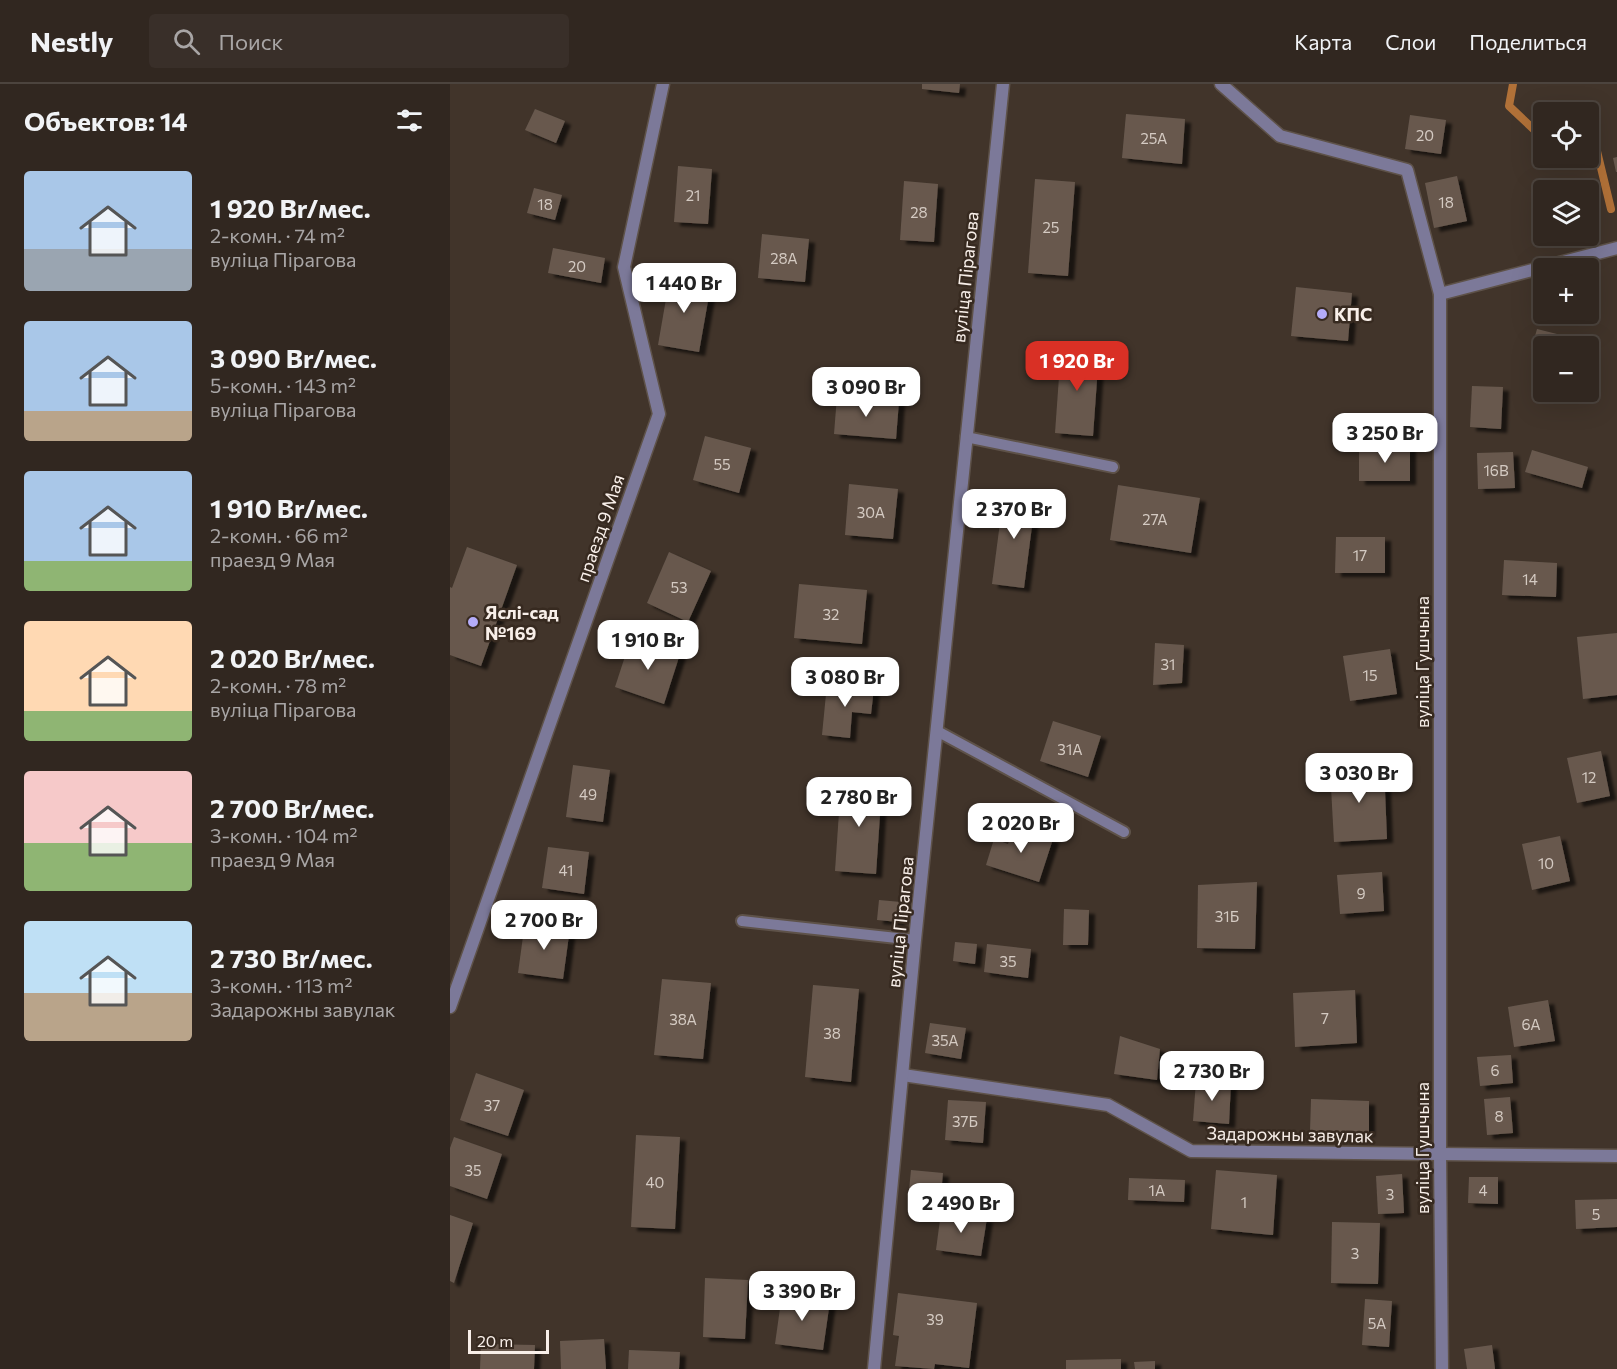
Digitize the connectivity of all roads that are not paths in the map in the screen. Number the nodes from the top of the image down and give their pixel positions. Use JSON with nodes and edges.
{"nodes":[{"id":1,"x":663,"y":84,"type":"edge"},
{"id":2,"x":1003,"y":84,"type":"edge"},
{"id":3,"x":1221,"y":84,"type":"edge"},
{"id":4,"x":1617,"y":248,"type":"edge"},
{"id":5,"x":1440,"y":294,"type":"junction"},
{"id":6,"x":966,"y":437,"type":"junction"},
{"id":7,"x":1113,"y":467,"type":"dead end"},
{"id":8,"x":937,"y":731,"type":"junction"},
{"id":9,"x":1124,"y":832,"type":"dead end"},
{"id":10,"x":742,"y":921,"type":"dead end"},
{"id":11,"x":915,"y":940,"type":"junction"},
{"id":12,"x":450,"y":1007,"type":"edge"},
{"id":13,"x":903,"y":1076,"type":"junction"},
{"id":14,"x":1440,"y":1155,"type":"junction"},
{"id":15,"x":1617,"y":1156,"type":"edge"},
{"id":16,"x":874,"y":1369,"type":"edge"},
{"id":17,"x":1442,"y":1369,"type":"edge"}],
"edges":[{"from":1,"to":12,"type":"street","name":"праезд 9 Мая"},
{"from":2,"to":6,"type":"street","name":"вуліца Пірагова"},
{"from":3,"to":5,"type":"street","name":"вуліца Гушчына"},
{"from":4,"to":5,"type":"street"},
{"from":5,"to":14,"type":"street","name":"вуліца Гушчына"},
{"from":6,"to":7,"type":"lane"},
{"from":6,"to":8,"type":"street","name":"вуліца Пірагова"},
{"from":8,"to":9,"type":"lane"},
{"from":8,"to":11,"type":"street","name":"вуліца Пірагова"},
{"from":10,"to":11,"type":"lane"},
{"from":11,"to":13,"type":"street","name":"вуліца Пірагова"},
{"from":13,"to":14,"type":"street","name":"Задарожны завулак"},
{"from":13,"to":16,"type":"street","name":"вуліца Пірагова"},
{"from":14,"to":15,"type":"street","name":"Задарожны завулак"},
{"from":14,"to":17,"type":"street","name":"вуліца Гушчына"}]}
